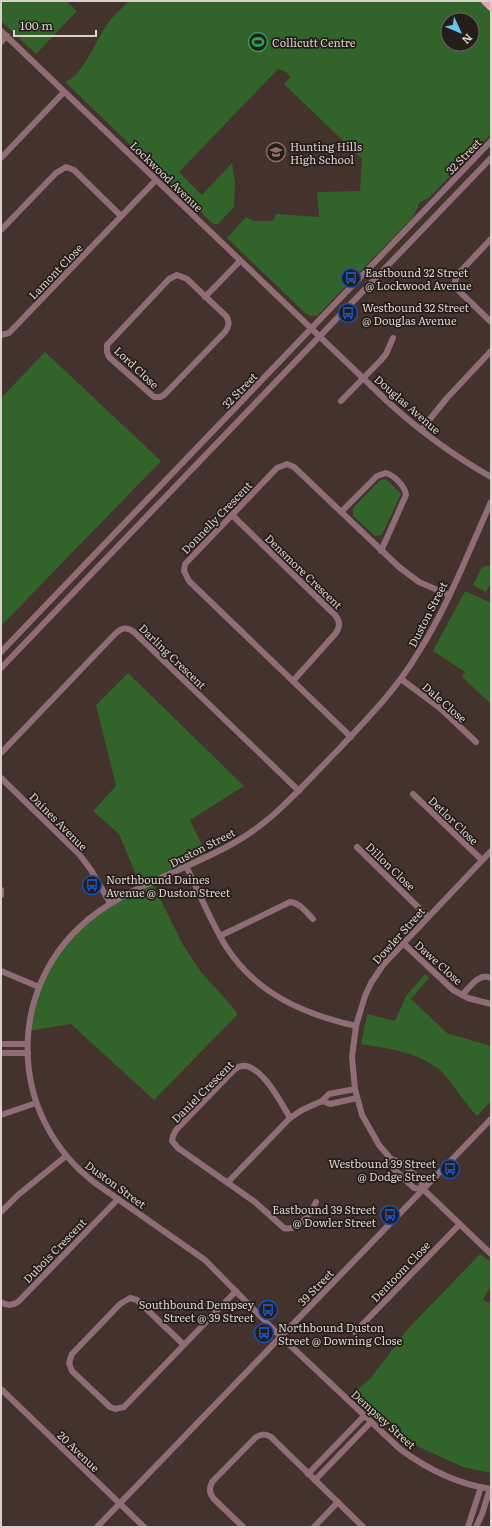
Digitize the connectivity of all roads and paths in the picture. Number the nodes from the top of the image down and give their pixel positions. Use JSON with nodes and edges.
{"nodes":[{"id":1,"x":485,"y":1,"type":"edge"},
{"id":2,"x":491,"y":7,"type":"edge"},
{"id":3,"x":1,"y":31,"type":"edge"},
{"id":4,"x":7,"y":36,"type":"junction"},
{"id":5,"x":1,"y":42,"type":"edge"},
{"id":6,"x":64,"y":92,"type":"junction"},
{"id":7,"x":491,"y":141,"type":"edge"},
{"id":8,"x":1,"y":158,"type":"edge"},
{"id":9,"x":491,"y":158,"type":"edge"},
{"id":10,"x":156,"y":180,"type":"junction"},
{"id":11,"x":121,"y":216,"type":"junction"},
{"id":12,"x":1,"y":230,"type":"edge"},
{"id":13,"x":491,"y":239,"type":"edge"},
{"id":14,"x":240,"y":260,"type":"junction"},
{"id":15,"x":205,"y":297,"type":"junction"},
{"id":16,"x":491,"y":322,"type":"edge"},
{"id":17,"x":311,"y":329,"type":"junction"},
{"id":18,"x":1,"y":335,"type":"edge"},
{"id":19,"x":319,"y":337,"type":"junction"},
{"id":20,"x":393,"y":338,"type":"dead end"},
{"id":21,"x":491,"y":351,"type":"edge"},
{"id":22,"x":364,"y":379,"type":"junction"},
{"id":23,"x":341,"y":401,"type":"dead end"},
{"id":24,"x":421,"y":430,"type":"junction"},
{"id":25,"x":491,"y":476,"type":"edge"},
{"id":26,"x":491,"y":502,"type":"edge"},
{"id":27,"x":341,"y":512,"type":"junction"},
{"id":28,"x":232,"y":515,"type":"junction"},
{"id":29,"x":381,"y":551,"type":"junction"},
{"id":30,"x":449,"y":596,"type":"junction"},
{"id":31,"x":1,"y":652,"type":"edge"},
{"id":32,"x":1,"y":668,"type":"edge"},
{"id":33,"x":401,"y":679,"type":"junction"},
{"id":34,"x":293,"y":681,"type":"junction"},
{"id":35,"x":350,"y":737,"type":"junction"},
{"id":36,"x":476,"y":742,"type":"dead end"},
{"id":37,"x":1,"y":753,"type":"edge"},
{"id":38,"x":1,"y":778,"type":"edge"},
{"id":39,"x":298,"y":791,"type":"junction"},
{"id":40,"x":412,"y":794,"type":"dead end"},
{"id":41,"x":357,"y":848,"type":"dead end"},
{"id":42,"x":491,"y":851,"type":"edge"},
{"id":43,"x":482,"y":860,"type":"junction"},
{"id":44,"x":186,"y":866,"type":"junction"},
{"id":45,"x":1,"y":890,"type":"edge"},
{"id":46,"x":1,"y":895,"type":"edge"},
{"id":47,"x":110,"y":903,"type":"junction"},
{"id":48,"x":428,"y":916,"type":"junction"},
{"id":49,"x":313,"y":919,"type":"dead end"},
{"id":50,"x":220,"y":936,"type":"junction"},
{"id":51,"x":403,"y":943,"type":"junction"},
{"id":52,"x":1,"y":971,"type":"edge"},
{"id":53,"x":491,"y":978,"type":"edge"},
{"id":54,"x":39,"y":987,"type":"junction"},
{"id":55,"x":462,"y":995,"type":"junction"},
{"id":56,"x":491,"y":1004,"type":"edge"},
{"id":57,"x":356,"y":1026,"type":"junction"},
{"id":58,"x":1,"y":1044,"type":"edge"},
{"id":59,"x":28,"y":1044,"type":"junction"},
{"id":60,"x":1,"y":1053,"type":"edge"},
{"id":61,"x":28,"y":1053,"type":"junction"},
{"id":62,"x":355,"y":1088,"type":"junction"},
{"id":63,"x":357,"y":1098,"type":"junction"},
{"id":64,"x":322,"y":1101,"type":"junction"},
{"id":65,"x":36,"y":1103,"type":"junction"},
{"id":66,"x":1,"y":1115,"type":"edge"},
{"id":67,"x":290,"y":1118,"type":"junction"},
{"id":68,"x":491,"y":1119,"type":"edge"},
{"id":69,"x":66,"y":1156,"type":"junction"},
{"id":70,"x":391,"y":1160,"type":"junction"},
{"id":71,"x":228,"y":1182,"type":"junction"},
{"id":72,"x":423,"y":1189,"type":"junction"},
{"id":73,"x":118,"y":1199,"type":"junction"},
{"id":74,"x":316,"y":1202,"type":"dead end"},
{"id":75,"x":1,"y":1212,"type":"edge"},
{"id":76,"x":459,"y":1225,"type":"junction"},
{"id":77,"x":491,"y":1254,"type":"edge"},
{"id":78,"x":236,"y":1291,"type":"junction"},
{"id":79,"x":1,"y":1302,"type":"edge"},
{"id":80,"x":355,"y":1332,"type":"dead end"},
{"id":81,"x":281,"y":1336,"type":"junction"},
{"id":82,"x":184,"y":1345,"type":"junction"},
{"id":83,"x":1,"y":1389,"type":"edge"},
{"id":84,"x":364,"y":1416,"type":"junction"},
{"id":85,"x":371,"y":1422,"type":"junction"},
{"id":86,"x":308,"y":1474,"type":"junction"},
{"id":87,"x":315,"y":1480,"type":"junction"},
{"id":88,"x":481,"y":1487,"type":"junction"},
{"id":89,"x":490,"y":1489,"type":"edge"},
{"id":90,"x":338,"y":1502,"type":"junction"},
{"id":91,"x":119,"y":1503,"type":"junction"},
{"id":92,"x":97,"y":1527,"type":"edge"},
{"id":93,"x":144,"y":1527,"type":"edge"},
{"id":94,"x":243,"y":1527,"type":"edge"},
{"id":95,"x":314,"y":1527,"type":"edge"},
{"id":96,"x":363,"y":1527,"type":"edge"},
{"id":97,"x":468,"y":1527,"type":"edge"},
{"id":98,"x":476,"y":1527,"type":"edge"}],
"edges":[{"from":1,"to":2,"type":"main road"},
{"from":3,"to":4,"type":"street","name":"Lockwood Avenue"},
{"from":4,"to":5,"type":"street"},
{"from":4,"to":6,"type":"street","name":"Lockwood Avenue"},
{"from":6,"to":8,"type":"street"},
{"from":6,"to":10,"type":"street","name":"Lockwood Avenue"},
{"from":7,"to":17,"type":"street","name":"32 Street"},
{"from":9,"to":19,"type":"street","name":"32 Street"},
{"from":10,"to":11,"type":"street","name":"Lamont Close"},
{"from":10,"to":14,"type":"street","name":"Lockwood Avenue"},
{"from":11,"to":12,"type":"street"},
{"from":11,"to":18,"type":"street","name":"Lamont Close"},
{"from":13,"to":16,"type":"street"},
{"from":14,"to":15,"type":"street"},
{"from":14,"to":17,"type":"street","name":"Lockwood Avenue"},
{"from":15,"to":15,"type":"street","name":"Lord Close"},
{"from":17,"to":19,"type":"street","name":"Lockwood Avenue"},
{"from":17,"to":31,"type":"street","name":"32 Street"},
{"from":19,"to":22,"type":"street","name":"Douglas Avenue"},
{"from":19,"to":32,"type":"street","name":"32 Street"},
{"from":20,"to":22,"type":"street"},
{"from":21,"to":24,"type":"street"},
{"from":22,"to":23,"type":"street"},
{"from":22,"to":24,"type":"street","name":"Douglas Avenue"},
{"from":24,"to":25,"type":"street","name":"Douglas Avenue"},
{"from":26,"to":30,"type":"street","name":"Duston Street"},
{"from":27,"to":28,"type":"street","name":"Donnelly Crescent"},
{"from":27,"to":29,"type":"street","name":"Donnelly Crescent"},
{"from":27,"to":29,"type":"street"},
{"from":28,"to":34,"type":"street","name":"Densmore Crescent"},
{"from":28,"to":34,"type":"street","name":"Donnelly Crescent"},
{"from":29,"to":30,"type":"street","name":"Donnelly Crescent"},
{"from":30,"to":33,"type":"street","name":"Duston Street"},
{"from":33,"to":35,"type":"street","name":"Duston Street"},
{"from":33,"to":36,"type":"street","name":"Dale Close"},
{"from":34,"to":35,"type":"street","name":"Donnelly Crescent"},
{"from":35,"to":39,"type":"street","name":"Duston Street"},
{"from":37,"to":39,"type":"street","name":"Darling Crescent"},
{"from":38,"to":47,"type":"street","name":"Daines Avenue"},
{"from":39,"to":44,"type":"street","name":"Duston Street"},
{"from":40,"to":43,"type":"street","name":"Detlor Close"},
{"from":41,"to":48,"type":"street","name":"Dillon Close"},
{"from":42,"to":43,"type":"street","name":"Dowler Street"},
{"from":43,"to":48,"type":"street","name":"Dowler Street"},
{"from":44,"to":47,"type":"street","name":"Duston Street"},
{"from":44,"to":50,"type":"street"},
{"from":45,"to":46,"type":"street"},
{"from":47,"to":54,"type":"street","name":"Duston Street"},
{"from":48,"to":51,"type":"street","name":"Dowler Street"},
{"from":49,"to":50,"type":"street"},
{"from":50,"to":57,"type":"street"},
{"from":51,"to":55,"type":"street","name":"Dawe Close"},
{"from":51,"to":57,"type":"street","name":"Dowler Street"},
{"from":52,"to":54,"type":"street"},
{"from":53,"to":55,"type":"street","name":"Dawe Close"},
{"from":54,"to":59,"type":"street","name":"Duston Street"},
{"from":55,"to":56,"type":"street","name":"Dawe Close"},
{"from":57,"to":62,"type":"street","name":"Dowler Street"},
{"from":58,"to":59,"type":"street"},
{"from":59,"to":61,"type":"street","name":"Duston Street"},
{"from":60,"to":61,"type":"street"},
{"from":61,"to":65,"type":"street","name":"Duston Street"},
{"from":62,"to":63,"type":"street","name":"Dowler Street"},
{"from":62,"to":64,"type":"street"},
{"from":63,"to":64,"type":"street"},
{"from":63,"to":70,"type":"street","name":"Dowler Street"},
{"from":64,"to":67,"type":"street"},
{"from":65,"to":66,"type":"street"},
{"from":65,"to":69,"type":"street","name":"Duston Street"},
{"from":67,"to":71,"type":"street"},
{"from":67,"to":71,"type":"street","name":"Daniel Crescent"},
{"from":68,"to":72,"type":"street","name":"39 Street"},
{"from":69,"to":73,"type":"street","name":"Duston Street"},
{"from":69,"to":75,"type":"street"},
{"from":70,"to":72,"type":"street","name":"Dowler Street"},
{"from":70,"to":72,"type":"street","name":"Dowler Street"},
{"from":71,"to":74,"type":"street"},
{"from":72,"to":76,"type":"street"},
{"from":72,"to":81,"type":"street","name":"39 Street"},
{"from":73,"to":78,"type":"street","name":"Duston Street"},
{"from":73,"to":79,"type":"street","name":"Dubois Crescent"},
{"from":76,"to":77,"type":"street"},
{"from":76,"to":80,"type":"street","name":"Dentoom Close"},
{"from":78,"to":81,"type":"street","name":"Duston Street"},
{"from":78,"to":82,"type":"street"},
{"from":81,"to":84,"type":"street","name":"Dempsey Street"},
{"from":81,"to":91,"type":"street","name":"39 Street"},
{"from":82,"to":82,"type":"street"},
{"from":83,"to":91,"type":"street","name":"20 Avenue"},
{"from":84,"to":85,"type":"street","name":"Dempsey Street"},
{"from":84,"to":86,"type":"street"},
{"from":85,"to":87,"type":"street"},
{"from":85,"to":88,"type":"street","name":"Dempsey Street"},
{"from":86,"to":87,"type":"street"},
{"from":86,"to":94,"type":"street"},
{"from":87,"to":90,"type":"street"},
{"from":88,"to":89,"type":"street","name":"Dempsey Street"},
{"from":88,"to":97,"type":"street"},
{"from":89,"to":98,"type":"street"},
{"from":90,"to":95,"type":"street"},
{"from":90,"to":96,"type":"street"},
{"from":91,"to":92,"type":"street","name":"39 Street"},
{"from":91,"to":93,"type":"street","name":"20 Avenue"}]}
